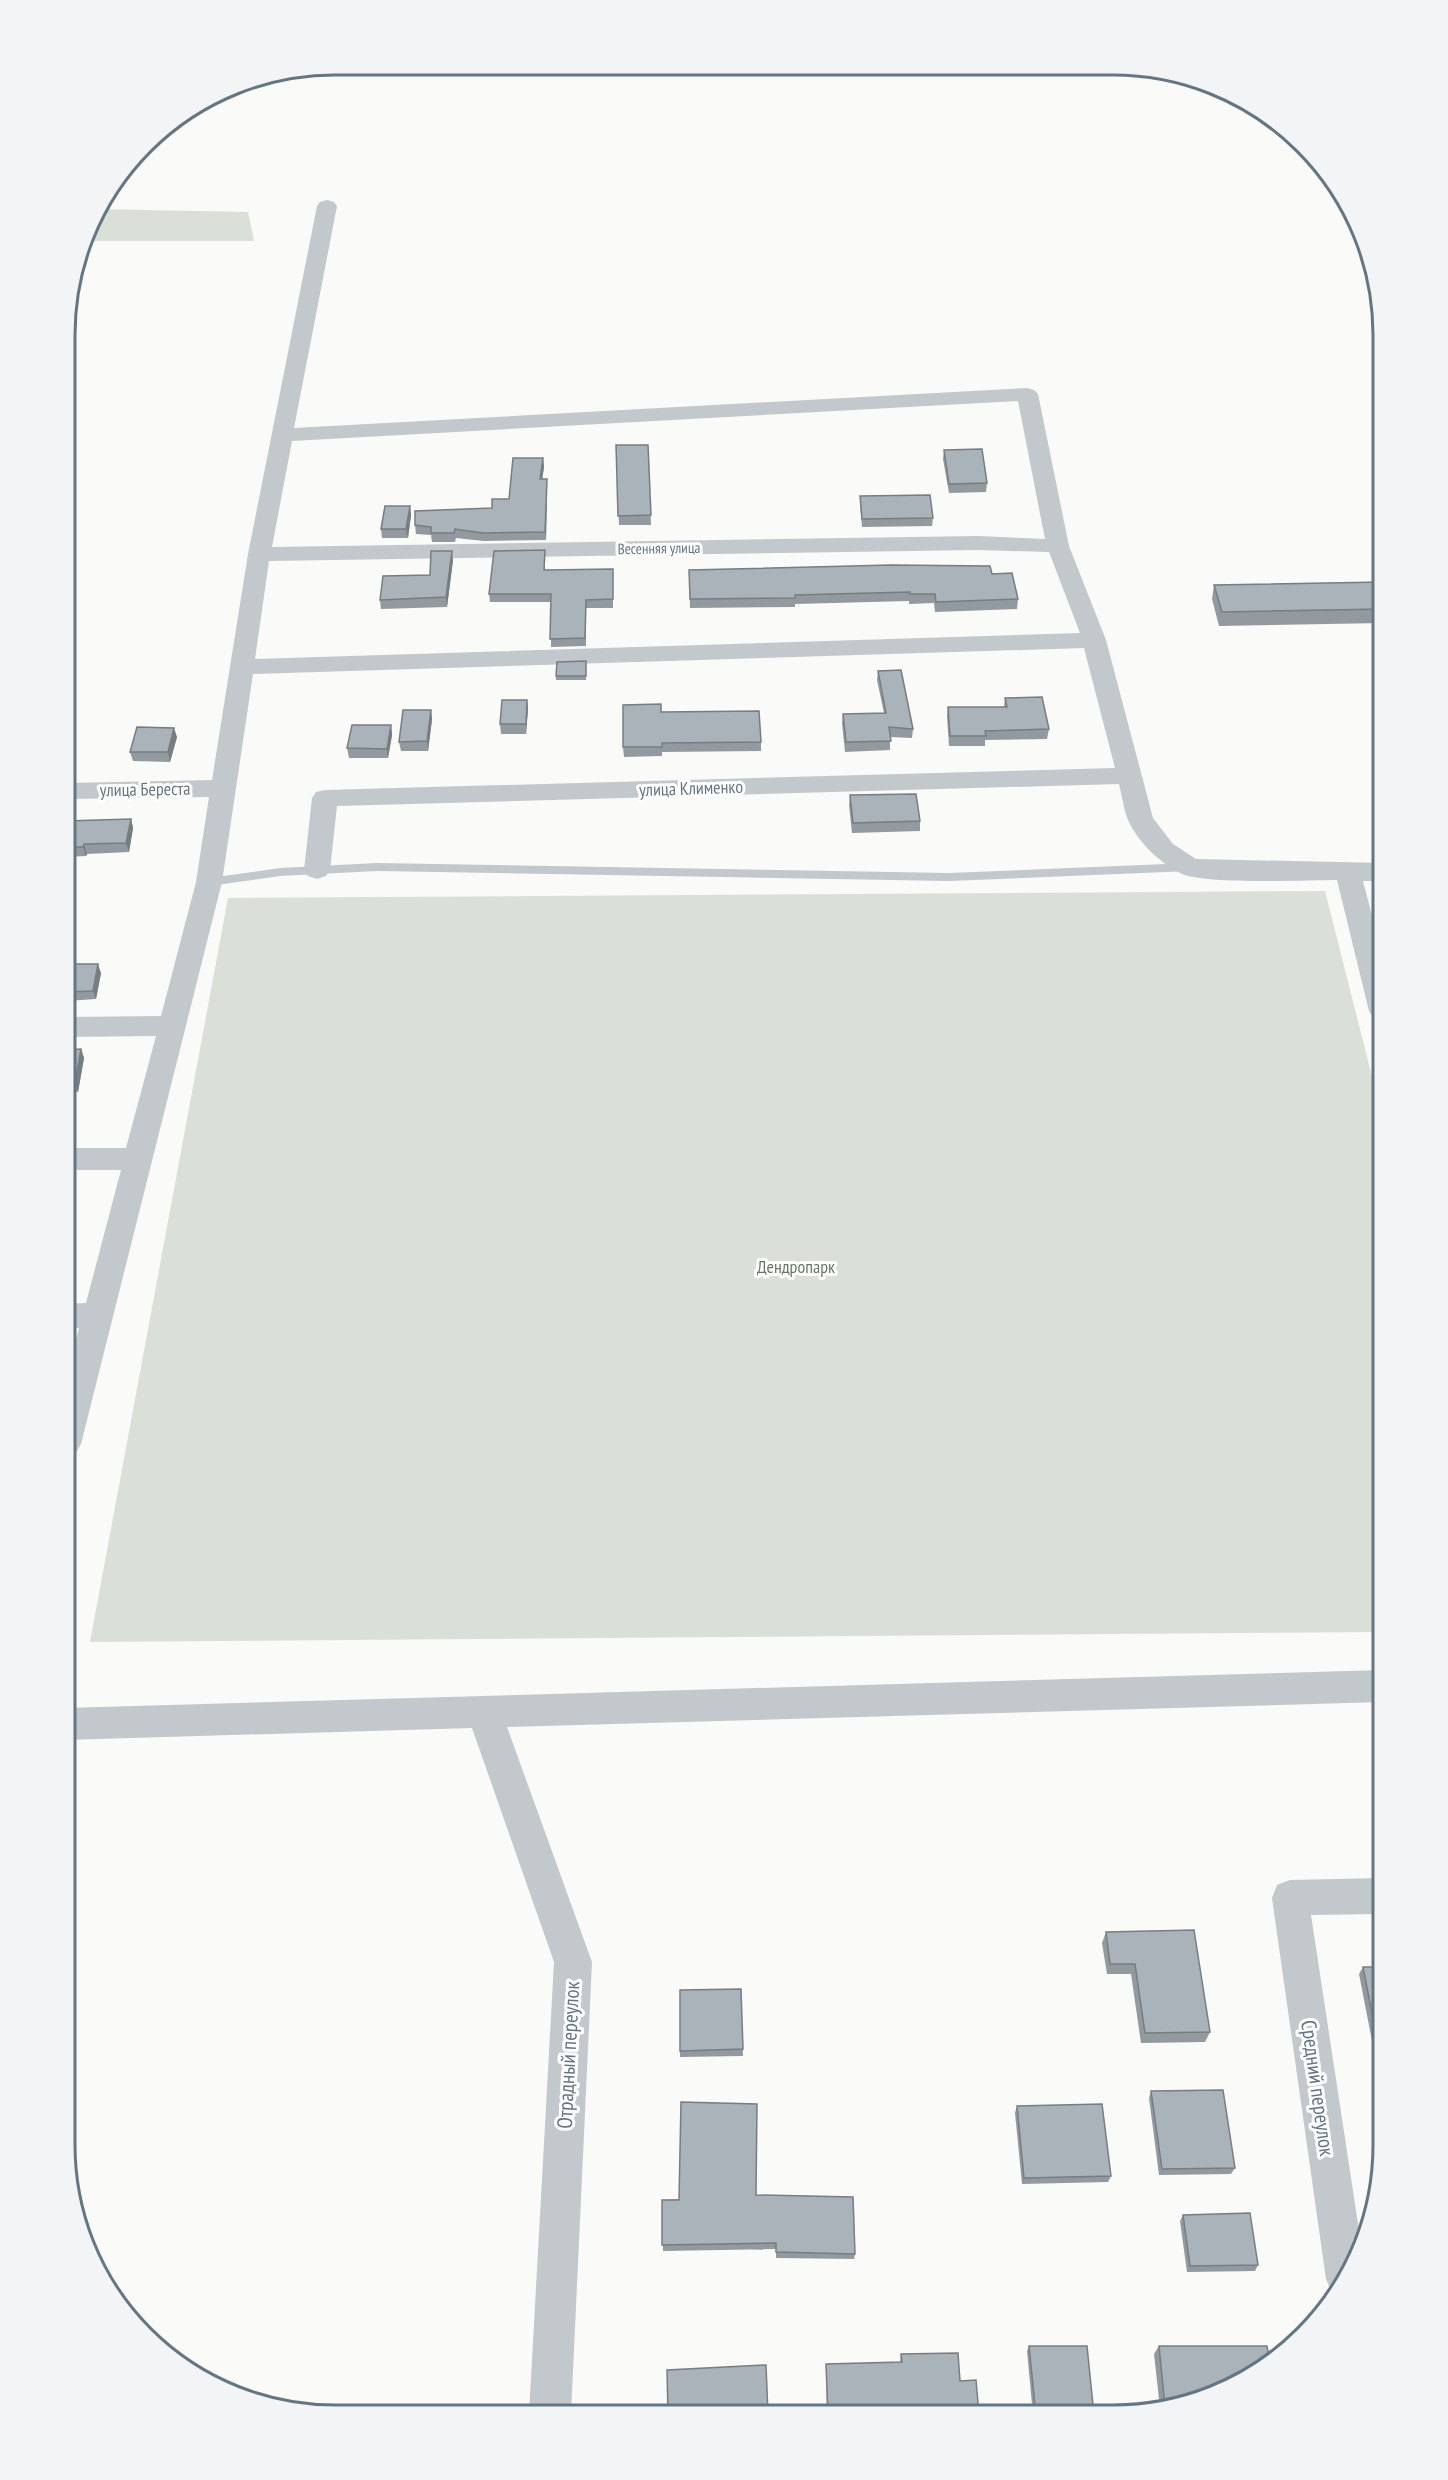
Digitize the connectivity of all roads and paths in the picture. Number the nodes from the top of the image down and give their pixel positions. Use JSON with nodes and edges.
{"nodes":[{"id":1,"x":327,"y":206,"type":"dead end"},
{"id":2,"x":283,"y":435,"type":"junction"},
{"id":3,"x":1058,"y":546,"type":"junction"},
{"id":4,"x":259,"y":554,"type":"junction"},
{"id":5,"x":1094,"y":639,"type":"junction"},
{"id":6,"x":241,"y":667,"type":"junction"},
{"id":7,"x":1129,"y":776,"type":"junction"},
{"id":8,"x":225,"y":788,"type":"junction"},
{"id":9,"x":75,"y":791,"type":"edge"},
{"id":10,"x":1190,"y":867,"type":"junction"},
{"id":11,"x":317,"y":870,"type":"junction"},
{"id":12,"x":1348,"y":871,"type":"junction"},
{"id":13,"x":1373,"y":872,"type":"edge"},
{"id":14,"x":209,"y":882,"type":"junction"},
{"id":15,"x":1373,"y":971,"type":"edge"},
{"id":16,"x":173,"y":1026,"type":"junction"},
{"id":17,"x":75,"y":1027,"type":"edge"},
{"id":18,"x":75,"y":1159,"type":"edge"},
{"id":19,"x":139,"y":1159,"type":"junction"},
{"id":20,"x":99,"y":1315,"type":"junction"},
{"id":21,"x":75,"y":1316,"type":"edge"},
{"id":22,"x":75,"y":1406,"type":"edge"},
{"id":23,"x":1373,"y":1686,"type":"edge"},
{"id":24,"x":484,"y":1712,"type":"junction"},
{"id":25,"x":75,"y":1724,"type":"edge"},
{"id":26,"x":1373,"y":1896,"type":"edge"},
{"id":27,"x":1344,"y":2264,"type":"edge"},
{"id":28,"x":550,"y":2405,"type":"edge"}],
"edges":[{"from":1,"to":2,"type":"street"},
{"from":2,"to":3,"type":"street"},
{"from":2,"to":4,"type":"street"},
{"from":3,"to":4,"type":"street","name":"Весенняя улица"},
{"from":3,"to":5,"type":"street"},
{"from":4,"to":6,"type":"street"},
{"from":5,"to":6,"type":"street"},
{"from":5,"to":7,"type":"street"},
{"from":6,"to":8,"type":"street"},
{"from":7,"to":10,"type":"street"},
{"from":7,"to":11,"type":"street","name":"улица Клименко"},
{"from":8,"to":9,"type":"street","name":"улица Береста"},
{"from":8,"to":14,"type":"street"},
{"from":10,"to":11,"type":"lane"},
{"from":10,"to":12,"type":"street"},
{"from":11,"to":14,"type":"lane"},
{"from":12,"to":13,"type":"street"},
{"from":12,"to":15,"type":"street"},
{"from":14,"to":16,"type":"street"},
{"from":16,"to":17,"type":"street"},
{"from":16,"to":19,"type":"street"},
{"from":18,"to":19,"type":"street"},
{"from":19,"to":20,"type":"street"},
{"from":20,"to":21,"type":"street"},
{"from":20,"to":22,"type":"street"},
{"from":23,"to":24,"type":"street"},
{"from":24,"to":25,"type":"street"},
{"from":24,"to":28,"type":"street","name":"Отрадный переулок"},
{"from":26,"to":27,"type":"street","name":"Средний переулок"}]}
